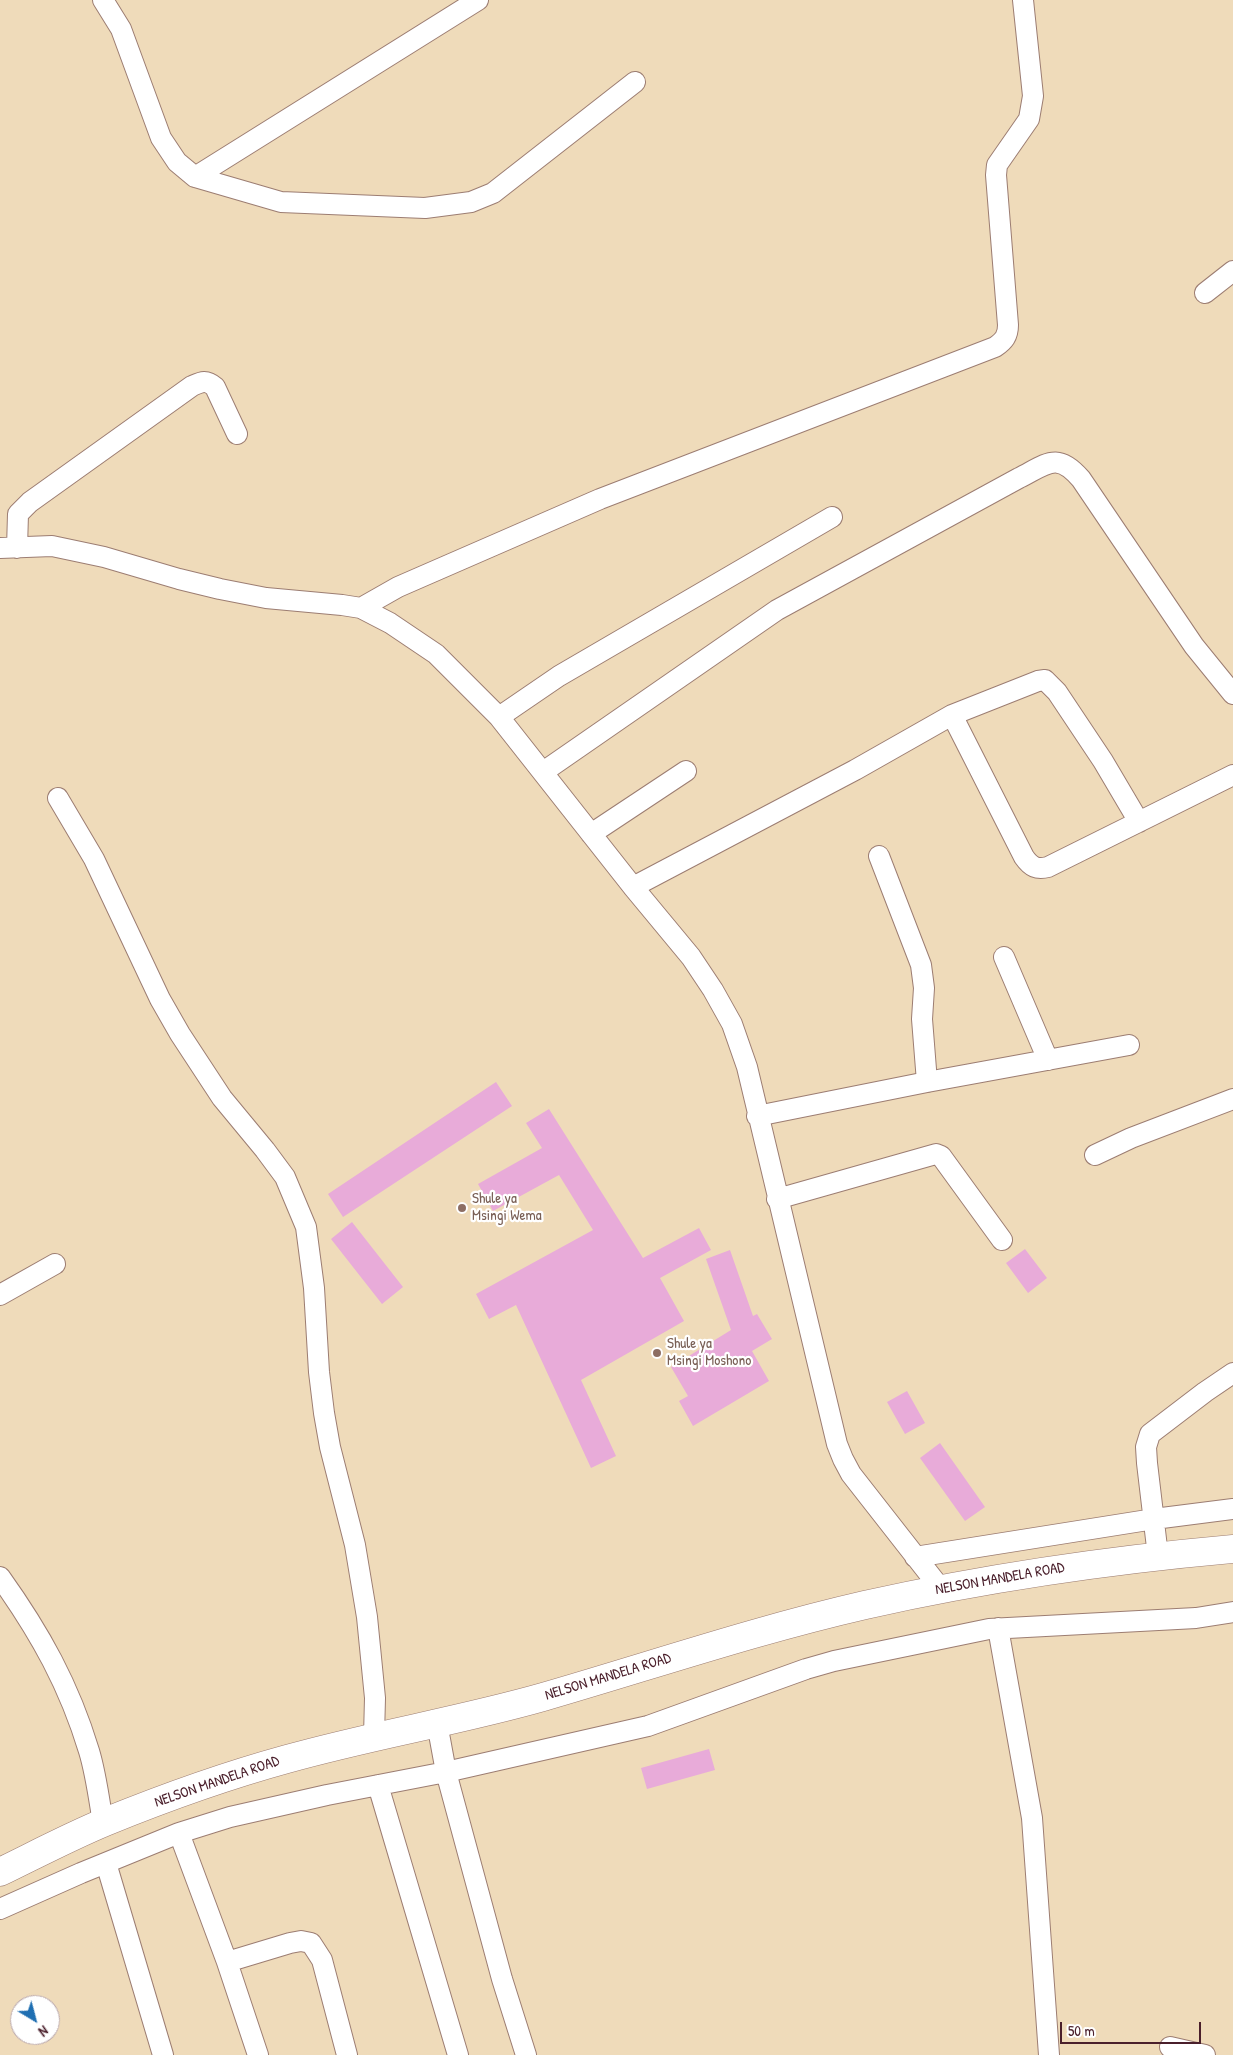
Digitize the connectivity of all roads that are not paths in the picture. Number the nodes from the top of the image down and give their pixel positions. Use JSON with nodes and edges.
{"nodes":[{"id":1,"x":103,"y":0,"type":"edge"},
{"id":2,"x":478,"y":0,"type":"edge"},
{"id":3,"x":1023,"y":0,"type":"edge"},
{"id":4,"x":635,"y":82,"type":"dead end"},
{"id":5,"x":195,"y":178,"type":"junction"},
{"id":6,"x":1233,"y":270,"type":"edge"},
{"id":7,"x":1205,"y":293,"type":"dead end"},
{"id":8,"x":237,"y":434,"type":"dead end"},
{"id":9,"x":832,"y":516,"type":"dead end"},
{"id":10,"x":8,"y":548,"type":"edge"},
{"id":11,"x":361,"y":608,"type":"junction"},
{"id":12,"x":1233,"y":694,"type":"edge"},
{"id":13,"x":952,"y":715,"type":"junction"},
{"id":14,"x":500,"y":717,"type":"junction"},
{"id":15,"x":686,"y":771,"type":"dead end"},
{"id":16,"x":543,"y":772,"type":"junction"},
{"id":17,"x":1233,"y":775,"type":"edge"},
{"id":18,"x":58,"y":798,"type":"dead end"},
{"id":19,"x":1139,"y":822,"type":"junction"},
{"id":20,"x":591,"y":834,"type":"junction"},
{"id":21,"x":879,"y":856,"type":"dead end"},
{"id":22,"x":633,"y":887,"type":"junction"},
{"id":23,"x":1004,"y":957,"type":"dead end"},
{"id":24,"x":1129,"y":1045,"type":"dead end"},
{"id":25,"x":1048,"y":1060,"type":"junction"},
{"id":26,"x":927,"y":1082,"type":"junction"},
{"id":27,"x":1233,"y":1099,"type":"edge"},
{"id":28,"x":757,"y":1116,"type":"junction"},
{"id":29,"x":1095,"y":1155,"type":"dead end"},
{"id":30,"x":777,"y":1199,"type":"junction"},
{"id":31,"x":1002,"y":1240,"type":"dead end"},
{"id":32,"x":55,"y":1264,"type":"dead end"},
{"id":33,"x":0,"y":1295,"type":"edge"},
{"id":34,"x":1233,"y":1373,"type":"edge"},
{"id":35,"x":1233,"y":1509,"type":"edge"},
{"id":36,"x":1154,"y":1519,"type":"junction"},
{"id":37,"x":1233,"y":1549,"type":"edge"},
{"id":38,"x":1158,"y":1556,"type":"junction"},
{"id":39,"x":916,"y":1558,"type":"junction"},
{"id":40,"x":0,"y":1577,"type":"edge"},
{"id":41,"x":940,"y":1589,"type":"junction"},
{"id":42,"x":1233,"y":1612,"type":"edge"},
{"id":43,"x":998,"y":1628,"type":"junction"},
{"id":44,"x":437,"y":1723,"type":"junction"},
{"id":45,"x":374,"y":1736,"type":"junction"},
{"id":46,"x":446,"y":1772,"type":"junction"},
{"id":47,"x":378,"y":1785,"type":"junction"},
{"id":48,"x":103,"y":1823,"type":"junction"},
{"id":49,"x":180,"y":1833,"type":"junction"},
{"id":50,"x":106,"y":1863,"type":"junction"},
{"id":51,"x":0,"y":1872,"type":"edge"},
{"id":52,"x":0,"y":1909,"type":"edge"},
{"id":53,"x":227,"y":1962,"type":"junction"},
{"id":54,"x":1170,"y":2047,"type":"dead end"},
{"id":55,"x":163,"y":2055,"type":"edge"},
{"id":56,"x":258,"y":2055,"type":"edge"},
{"id":57,"x":347,"y":2055,"type":"edge"},
{"id":58,"x":458,"y":2055,"type":"edge"},
{"id":59,"x":526,"y":2055,"type":"edge"},
{"id":60,"x":1049,"y":2055,"type":"edge"},
{"id":61,"x":1205,"y":2055,"type":"edge"}],
"edges":[{"from":1,"to":5,"type":"street"},
{"from":2,"to":5,"type":"street"},
{"from":3,"to":11,"type":"street"},
{"from":4,"to":5,"type":"street"},
{"from":6,"to":7,"type":"street"},
{"from":8,"to":10,"type":"street"},
{"from":9,"to":14,"type":"street"},
{"from":10,"to":11,"type":"street"},
{"from":11,"to":14,"type":"street"},
{"from":12,"to":16,"type":"street"},
{"from":13,"to":19,"type":"street"},
{"from":13,"to":19,"type":"street"},
{"from":13,"to":22,"type":"street"},
{"from":14,"to":16,"type":"street"},
{"from":15,"to":20,"type":"street"},
{"from":16,"to":20,"type":"street"},
{"from":17,"to":19,"type":"street"},
{"from":18,"to":45,"type":"street"},
{"from":20,"to":22,"type":"street"},
{"from":21,"to":26,"type":"street"},
{"from":22,"to":28,"type":"street"},
{"from":23,"to":25,"type":"street"},
{"from":24,"to":25,"type":"street"},
{"from":25,"to":26,"type":"street"},
{"from":26,"to":28,"type":"street"},
{"from":27,"to":29,"type":"street"},
{"from":28,"to":30,"type":"street"},
{"from":30,"to":31,"type":"street"},
{"from":30,"to":39,"type":"street"},
{"from":32,"to":33,"type":"street"},
{"from":34,"to":36,"type":"street"},
{"from":35,"to":36,"type":"street"},
{"from":36,"to":38,"type":"street"},
{"from":36,"to":39,"type":"street"},
{"from":37,"to":38,"type":"main road","name":"NELSON MANDELA ROAD"},
{"from":38,"to":41,"type":"main road","name":"NELSON MANDELA ROAD"},
{"from":39,"to":41,"type":"street"},
{"from":40,"to":48,"type":"street"},
{"from":41,"to":44,"type":"main road","name":"NELSON MANDELA ROAD"},
{"from":42,"to":43,"type":"street"},
{"from":43,"to":46,"type":"street"},
{"from":43,"to":60,"type":"street"},
{"from":44,"to":45,"type":"main road","name":"NELSON MANDELA ROAD"},
{"from":44,"to":46,"type":"street"},
{"from":45,"to":48,"type":"main road","name":"NELSON MANDELA ROAD"},
{"from":46,"to":47,"type":"street"},
{"from":46,"to":59,"type":"street"},
{"from":47,"to":49,"type":"street"},
{"from":47,"to":58,"type":"street"},
{"from":48,"to":51,"type":"main road","name":"NELSON MANDELA ROAD"},
{"from":49,"to":50,"type":"street"},
{"from":49,"to":53,"type":"street"},
{"from":50,"to":52,"type":"street"},
{"from":50,"to":55,"type":"street"},
{"from":53,"to":56,"type":"street"},
{"from":53,"to":57,"type":"street"},
{"from":54,"to":61,"type":"street"}]}
